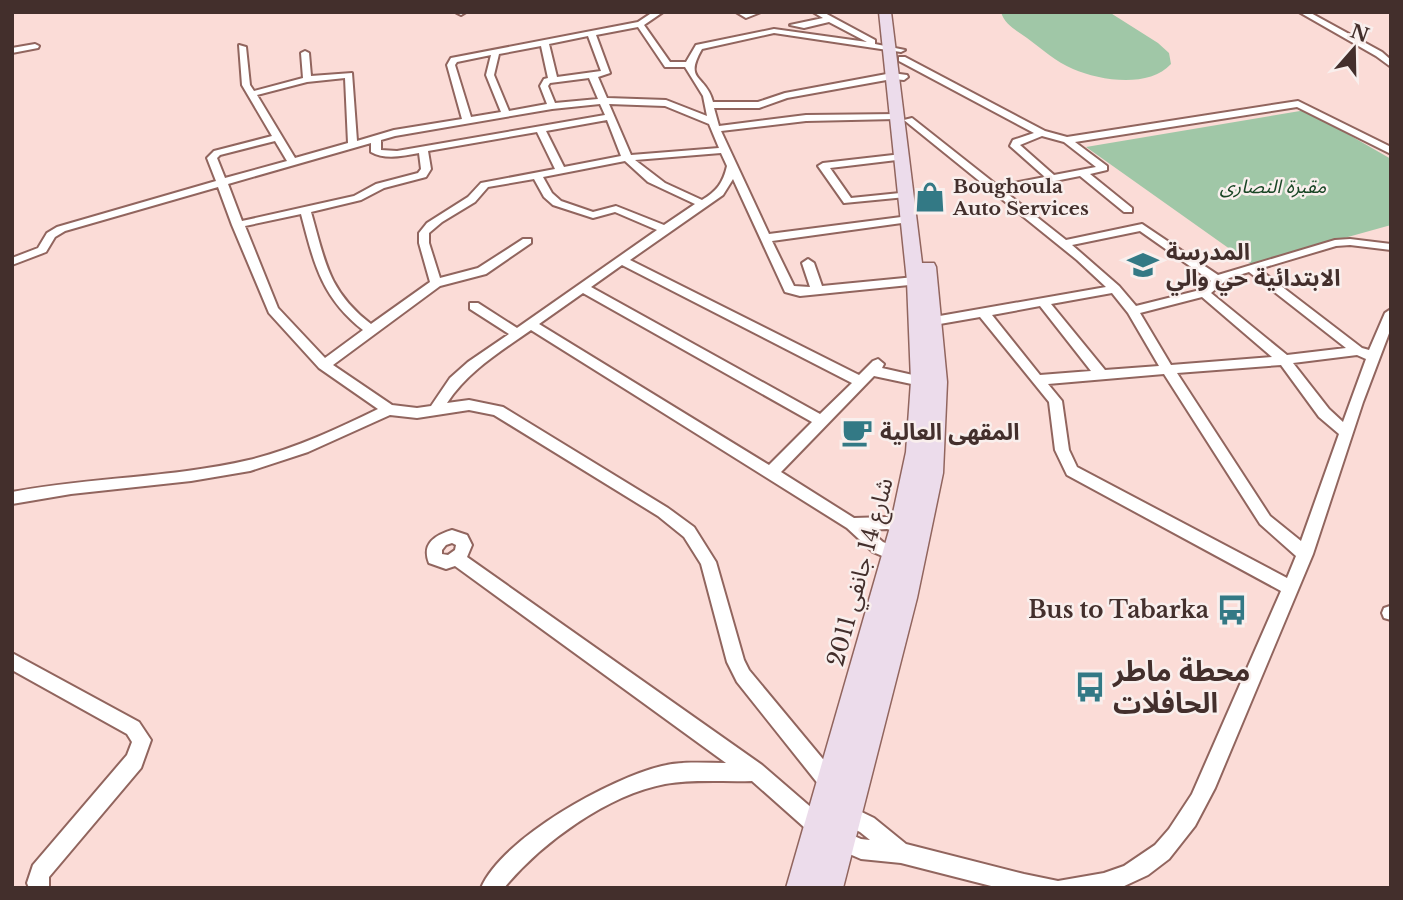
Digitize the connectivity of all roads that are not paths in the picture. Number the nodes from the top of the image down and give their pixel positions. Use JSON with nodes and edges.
{"nodes":[{"id":1,"x":659,"y":12,"type":"edge"},
{"id":2,"x":740,"y":12,"type":"edge"},
{"id":3,"x":757,"y":12,"type":"edge"},
{"id":4,"x":793,"y":12,"type":"edge"},
{"id":5,"x":817,"y":12,"type":"edge"},
{"id":6,"x":885,"y":12,"type":"edge"},
{"id":7,"x":895,"y":12,"type":"edge"},
{"id":8,"x":1303,"y":12,"type":"edge"},
{"id":9,"x":830,"y":19,"type":"junction"},
{"id":10,"x":640,"y":24,"type":"junction"},
{"id":11,"x":794,"y":25,"type":"dead end"},
{"id":12,"x":783,"y":32,"type":"junction"},
{"id":13,"x":591,"y":33,"type":"junction"},
{"id":14,"x":544,"y":42,"type":"junction"},
{"id":15,"x":34,"y":46,"type":"dead end"},
{"id":16,"x":242,"y":47,"type":"dead end"},
{"id":17,"x":12,"y":51,"type":"edge"},
{"id":18,"x":496,"y":51,"type":"junction"},
{"id":19,"x":305,"y":53,"type":"dead end"},
{"id":20,"x":895,"y":59,"type":"junction"},
{"id":21,"x":1390,"y":63,"type":"edge"},
{"id":22,"x":689,"y":64,"type":"junction"},
{"id":23,"x":593,"y":76,"type":"junction"},
{"id":24,"x":307,"y":79,"type":"junction"},
{"id":25,"x":553,"y":80,"type":"junction"},
{"id":26,"x":251,"y":94,"type":"junction"},
{"id":27,"x":785,"y":96,"type":"junction"},
{"id":28,"x":602,"y":101,"type":"junction"},
{"id":29,"x":710,"y":105,"type":"junction"},
{"id":30,"x":552,"y":106,"type":"junction"},
{"id":31,"x":506,"y":114,"type":"junction"},
{"id":32,"x":491,"y":116,"type":"junction"},
{"id":33,"x":610,"y":117,"type":"junction"},
{"id":34,"x":903,"y":118,"type":"junction"},
{"id":35,"x":794,"y":119,"type":"junction"},
{"id":36,"x":467,"y":120,"type":"junction"},
{"id":37,"x":714,"y":126,"type":"junction"},
{"id":38,"x":541,"y":130,"type":"junction"},
{"id":39,"x":1042,"y":133,"type":"junction"},
{"id":40,"x":277,"y":137,"type":"junction"},
{"id":41,"x":376,"y":138,"type":"junction"},
{"id":42,"x":499,"y":138,"type":"junction"},
{"id":43,"x":1067,"y":140,"type":"junction"},
{"id":44,"x":353,"y":145,"type":"junction"},
{"id":45,"x":423,"y":150,"type":"junction"},
{"id":46,"x":726,"y":150,"type":"junction"},
{"id":47,"x":1391,"y":151,"type":"edge"},
{"id":48,"x":902,"y":157,"type":"junction"},
{"id":49,"x":627,"y":158,"type":"junction"},
{"id":50,"x":293,"y":163,"type":"junction"},
{"id":51,"x":732,"y":165,"type":"junction"},
{"id":52,"x":561,"y":171,"type":"junction"},
{"id":53,"x":1083,"y":173,"type":"junction"},
{"id":54,"x":537,"y":176,"type":"junction"},
{"id":55,"x":1052,"y":178,"type":"junction"},
{"id":56,"x":222,"y":184,"type":"junction"},
{"id":57,"x":994,"y":190,"type":"junction"},
{"id":58,"x":906,"y":194,"type":"junction"},
{"id":59,"x":702,"y":203,"type":"junction"},
{"id":60,"x":305,"y":209,"type":"junction"},
{"id":61,"x":1128,"y":210,"type":"dead end"},
{"id":62,"x":909,"y":219,"type":"junction"},
{"id":63,"x":237,"y":225,"type":"junction"},
{"id":64,"x":665,"y":230,"type":"junction"},
{"id":65,"x":767,"y":238,"type":"junction"},
{"id":66,"x":527,"y":241,"type":"dead end"},
{"id":67,"x":1063,"y":244,"type":"junction"},
{"id":68,"x":1391,"y":247,"type":"edge"},
{"id":69,"x":621,"y":260,"type":"junction"},
{"id":70,"x":12,"y":262,"type":"edge"},
{"id":71,"x":808,"y":263,"type":"dead end"},
{"id":72,"x":1251,"y":268,"type":"junction"},
{"id":73,"x":1217,"y":280,"type":"junction"},
{"id":74,"x":923,"y":281,"type":"junction"},
{"id":75,"x":436,"y":283,"type":"junction"},
{"id":76,"x":581,"y":287,"type":"junction"},
{"id":77,"x":1115,"y":289,"type":"junction"},
{"id":78,"x":817,"y":290,"type":"junction"},
{"id":79,"x":1204,"y":293,"type":"junction"},
{"id":80,"x":1043,"y":302,"type":"junction"},
{"id":81,"x":474,"y":306,"type":"dead end"},
{"id":82,"x":1133,"y":311,"type":"junction"},
{"id":83,"x":984,"y":313,"type":"junction"},
{"id":84,"x":1391,"y":313,"type":"edge"},
{"id":85,"x":934,"y":321,"type":"junction"},
{"id":86,"x":530,"y":324,"type":"junction"},
{"id":87,"x":371,"y":330,"type":"junction"},
{"id":88,"x":517,"y":333,"type":"junction"},
{"id":89,"x":1365,"y":354,"type":"junction"},
{"id":90,"x":1284,"y":360,"type":"junction"},
{"id":91,"x":324,"y":365,"type":"junction"},
{"id":92,"x":1168,"y":370,"type":"junction"},
{"id":93,"x":1101,"y":374,"type":"junction"},
{"id":94,"x":1037,"y":380,"type":"junction"},
{"id":95,"x":921,"y":381,"type":"junction"},
{"id":96,"x":861,"y":382,"type":"junction"},
{"id":97,"x":389,"y":410,"type":"junction"},
{"id":98,"x":435,"y":410,"type":"junction"},
{"id":99,"x":823,"y":422,"type":"junction"},
{"id":100,"x":1345,"y":432,"type":"junction"},
{"id":101,"x":770,"y":474,"type":"junction"},
{"id":102,"x":12,"y":498,"type":"edge"},
{"id":103,"x":852,"y":524,"type":"junction"},
{"id":104,"x":911,"y":530,"type":"junction"},
{"id":105,"x":1304,"y":554,"type":"junction"},
{"id":106,"x":893,"y":555,"type":"junction"},
{"id":107,"x":457,"y":559,"type":"dead end"},
{"id":108,"x":914,"y":562,"type":"junction"},
{"id":109,"x":1290,"y":588,"type":"junction"},
{"id":110,"x":12,"y":661,"type":"edge"},
{"id":111,"x":755,"y":772,"type":"junction"},
{"id":112,"x":830,"y":783,"type":"junction"},
{"id":113,"x":788,"y":797,"type":"junction"},
{"id":114,"x":824,"y":805,"type":"junction"},
{"id":115,"x":848,"y":815,"type":"junction"},
{"id":116,"x":818,"y":827,"type":"junction"},
{"id":117,"x":841,"y":841,"type":"junction"},
{"id":118,"x":901,"y":853,"type":"junction"},
{"id":119,"x":809,"y":860,"type":"junction"},
{"id":120,"x":39,"y":888,"type":"edge"},
{"id":121,"x":491,"y":888,"type":"edge"},
{"id":122,"x":801,"y":888,"type":"edge"},
{"id":123,"x":822,"y":888,"type":"edge"},
{"id":124,"x":828,"y":888,"type":"edge"},
{"id":125,"x":1051,"y":888,"type":"edge"},
{"id":126,"x":1065,"y":888,"type":"edge"}],
"edges":[{"from":1,"to":10,"type":"street"},
{"from":2,"to":3,"type":"street"},
{"from":4,"to":12,"type":"street"},
{"from":5,"to":9,"type":"street"},
{"from":6,"to":20,"type":"main road","name":"شارع 14 جانفي 2011"},
{"from":7,"to":20,"type":"main road","name":"شارع 14 جانفي 2011"},
{"from":8,"to":21,"type":"street"},
{"from":9,"to":11,"type":"street"},
{"from":9,"to":20,"type":"street"},
{"from":10,"to":13,"type":"street"},
{"from":10,"to":22,"type":"street"},
{"from":12,"to":20,"type":"street"},
{"from":12,"to":22,"type":"street"},
{"from":13,"to":14,"type":"street"},
{"from":13,"to":23,"type":"street"},
{"from":14,"to":18,"type":"street"},
{"from":14,"to":25,"type":"street"},
{"from":15,"to":17,"type":"street"},
{"from":16,"to":26,"type":"street"},
{"from":18,"to":31,"type":"street"},
{"from":18,"to":36,"type":"street"},
{"from":19,"to":24,"type":"street"},
{"from":20,"to":27,"type":"street"},
{"from":20,"to":34,"type":"main road","name":"شارع 14 جانفي 2011"},
{"from":20,"to":39,"type":"street"},
{"from":22,"to":29,"type":"street"},
{"from":23,"to":25,"type":"street"},
{"from":23,"to":28,"type":"street"},
{"from":24,"to":26,"type":"street"},
{"from":24,"to":44,"type":"street"},
{"from":25,"to":30,"type":"street"},
{"from":26,"to":40,"type":"street"},
{"from":27,"to":29,"type":"street"},
{"from":27,"to":35,"type":"street"},
{"from":28,"to":30,"type":"street"},
{"from":28,"to":33,"type":"street"},
{"from":28,"to":37,"type":"street"},
{"from":29,"to":37,"type":"street"},
{"from":30,"to":31,"type":"street"},
{"from":31,"to":32,"type":"street"},
{"from":32,"to":36,"type":"street"},
{"from":32,"to":42,"type":"street"},
{"from":33,"to":38,"type":"street"},
{"from":33,"to":49,"type":"street"},
{"from":34,"to":35,"type":"street"},
{"from":34,"to":48,"type":"main road","name":"شارع 14 جانفي 2011"},
{"from":34,"to":57,"type":"street"},
{"from":34,"to":74,"type":"main road","name":"شارع 14 جانفي 2011"},
{"from":35,"to":37,"type":"street"},
{"from":36,"to":41,"type":"street"},
{"from":37,"to":46,"type":"street"},
{"from":38,"to":42,"type":"street"},
{"from":38,"to":52,"type":"street"},
{"from":39,"to":43,"type":"street"},
{"from":39,"to":55,"type":"street"},
{"from":40,"to":50,"type":"street"},
{"from":40,"to":56,"type":"street"},
{"from":41,"to":44,"type":"street"},
{"from":41,"to":45,"type":"street"},
{"from":42,"to":45,"type":"street"},
{"from":43,"to":47,"type":"street"},
{"from":43,"to":53,"type":"street"},
{"from":44,"to":50,"type":"street"},
{"from":45,"to":60,"type":"street"},
{"from":46,"to":49,"type":"street"},
{"from":46,"to":51,"type":"street"},
{"from":48,"to":58,"type":"main road","name":"شارع 14 جانفي 2011"},
{"from":48,"to":58,"type":"street"},
{"from":49,"to":52,"type":"street"},
{"from":49,"to":59,"type":"street"},
{"from":50,"to":56,"type":"street"},
{"from":51,"to":59,"type":"street"},
{"from":51,"to":65,"type":"street"},
{"from":52,"to":54,"type":"street"},
{"from":53,"to":55,"type":"street"},
{"from":53,"to":61,"type":"street"},
{"from":54,"to":64,"type":"street"},
{"from":54,"to":75,"type":"street"},
{"from":55,"to":57,"type":"street"},
{"from":56,"to":63,"type":"street"},
{"from":56,"to":70,"type":"street"},
{"from":57,"to":67,"type":"street"},
{"from":58,"to":62,"type":"main road","name":"شارع 14 جانفي 2011"},
{"from":59,"to":64,"type":"street"},
{"from":60,"to":63,"type":"street"},
{"from":60,"to":87,"type":"street"},
{"from":62,"to":65,"type":"street"},
{"from":62,"to":74,"type":"main road","name":"شارع 14 جانفي 2011"},
{"from":63,"to":91,"type":"street"},
{"from":64,"to":69,"type":"street"},
{"from":65,"to":78,"type":"street"},
{"from":66,"to":75,"type":"street"},
{"from":67,"to":73,"type":"street"},
{"from":67,"to":77,"type":"street"},
{"from":68,"to":72,"type":"street"},
{"from":69,"to":76,"type":"street"},
{"from":69,"to":96,"type":"street"},
{"from":71,"to":78,"type":"street"},
{"from":72,"to":73,"type":"street"},
{"from":72,"to":89,"type":"street"},
{"from":73,"to":79,"type":"street"},
{"from":74,"to":78,"type":"street"},
{"from":74,"to":85,"type":"main road","name":"شارع 14 جانفي 2011"},
{"from":74,"to":95,"type":"main road","name":"شارع 14 جانفي 2011"},
{"from":75,"to":87,"type":"street"},
{"from":76,"to":86,"type":"street"},
{"from":76,"to":99,"type":"street"},
{"from":77,"to":80,"type":"street"},
{"from":77,"to":82,"type":"street"},
{"from":79,"to":82,"type":"street"},
{"from":79,"to":90,"type":"street"},
{"from":80,"to":83,"type":"street"},
{"from":80,"to":93,"type":"street"},
{"from":81,"to":88,"type":"street"},
{"from":82,"to":92,"type":"street"},
{"from":83,"to":85,"type":"street"},
{"from":83,"to":94,"type":"street"},
{"from":84,"to":89,"type":"street"},
{"from":85,"to":104,"type":"main road","name":"شارع 14 جانفي 2011"},
{"from":86,"to":88,"type":"street"},
{"from":86,"to":101,"type":"street"},
{"from":87,"to":91,"type":"street"},
{"from":88,"to":98,"type":"street"},
{"from":89,"to":90,"type":"street"},
{"from":89,"to":100,"type":"street"},
{"from":90,"to":92,"type":"street"},
{"from":90,"to":100,"type":"street"},
{"from":91,"to":97,"type":"street"},
{"from":92,"to":93,"type":"street"},
{"from":92,"to":105,"type":"street"},
{"from":93,"to":94,"type":"street"},
{"from":94,"to":109,"type":"street"},
{"from":95,"to":96,"type":"street"},
{"from":95,"to":104,"type":"main road","name":"شارع 14 جانفي 2011"},
{"from":96,"to":99,"type":"street"},
{"from":97,"to":98,"type":"street"},
{"from":97,"to":102,"type":"street"},
{"from":98,"to":112,"type":"street"},
{"from":99,"to":101,"type":"street"},
{"from":100,"to":105,"type":"street"},
{"from":101,"to":103,"type":"street"},
{"from":103,"to":104,"type":"street"},
{"from":103,"to":106,"type":"street"},
{"from":104,"to":106,"type":"main road","name":"شارع 14 جانفي 2011"},
{"from":104,"to":108,"type":"main road","name":"شارع 14 جانفي 2011"},
{"from":105,"to":109,"type":"street"},
{"from":106,"to":108,"type":"street"},
{"from":106,"to":112,"type":"main road","name":"شارع 14 جانفي 2011"},
{"from":107,"to":111,"type":"street"},
{"from":108,"to":115,"type":"main road","name":"شارع 14 جانفي 2011"},
{"from":109,"to":126,"type":"street"},
{"from":110,"to":120,"type":"street"},
{"from":111,"to":113,"type":"street"},
{"from":111,"to":121,"type":"street"},
{"from":112,"to":114,"type":"main road","name":"شارع 14 جانفي 2011"},
{"from":113,"to":114,"type":"street"},
{"from":113,"to":116,"type":"street"},
{"from":114,"to":115,"type":"street"},
{"from":114,"to":116,"type":"main road","name":"شارع 14 جانفي 2011"},
{"from":115,"to":117,"type":"main road","name":"شارع 14 جانفي 2011"},
{"from":115,"to":118,"type":"street"},
{"from":116,"to":117,"type":"street"},
{"from":116,"to":119,"type":"main road","name":"شارع 14 جانفي 2011"},
{"from":117,"to":118,"type":"street"},
{"from":117,"to":124,"type":"main road","name":"شارع 14 جانفي 2011"},
{"from":118,"to":125,"type":"street"},
{"from":119,"to":122,"type":"main road","name":"شارع 14 جانفي 2011"},
{"from":119,"to":123,"type":"street"}]}
